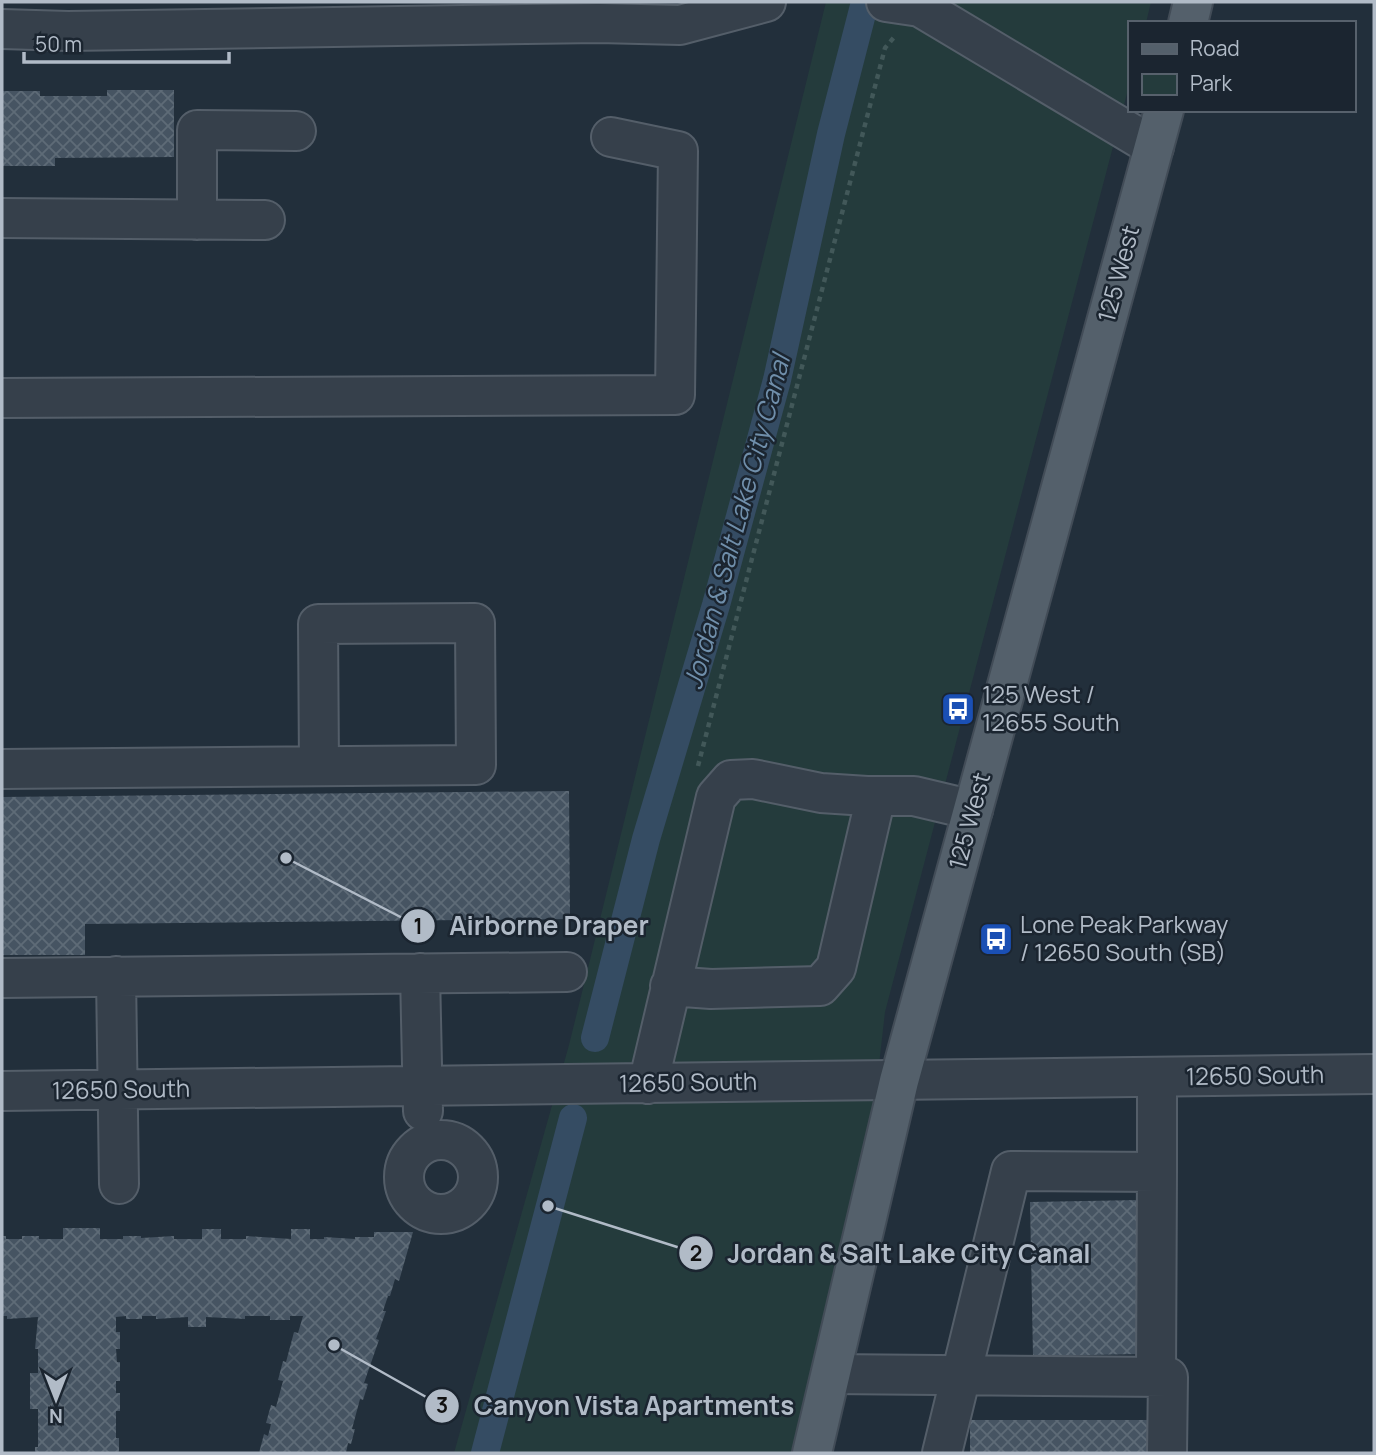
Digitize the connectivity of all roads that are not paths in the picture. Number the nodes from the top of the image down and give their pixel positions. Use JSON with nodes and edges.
{"nodes":[{"id":1,"x":766,"y":2,"type":"edge"},
{"id":2,"x":1194,"y":2,"type":"edge"},
{"id":3,"x":904,"y":5,"type":"edge"},
{"id":4,"x":196,"y":15,"type":"edge"},
{"id":5,"x":1189,"y":21,"type":"edge"},
{"id":6,"x":2,"y":29,"type":"edge"},
{"id":7,"x":1163,"y":112,"type":"edge"},
{"id":8,"x":296,"y":131,"type":"dead end"},
{"id":9,"x":611,"y":137,"type":"dead end"},
{"id":10,"x":1154,"y":147,"type":"junction"},
{"id":11,"x":2,"y":218,"type":"edge"},
{"id":12,"x":197,"y":219,"type":"junction"},
{"id":13,"x":265,"y":220,"type":"dead end"},
{"id":14,"x":2,"y":398,"type":"edge"},
{"id":15,"x":319,"y":766,"type":"junction"},
{"id":16,"x":2,"y":769,"type":"edge"},
{"id":17,"x":876,"y":796,"type":"junction"},
{"id":18,"x":973,"y":810,"type":"junction"},
{"id":19,"x":567,"y":972,"type":"dead end"},
{"id":20,"x":420,"y":973,"type":"junction"},
{"id":21,"x":116,"y":976,"type":"junction"},
{"id":22,"x":2,"y":978,"type":"edge"},
{"id":23,"x":670,"y":986,"type":"junction"},
{"id":24,"x":1374,"y":1074,"type":"edge"},
{"id":25,"x":1157,"y":1078,"type":"junction"},
{"id":26,"x":900,"y":1081,"type":"junction"},
{"id":27,"x":648,"y":1084,"type":"junction"},
{"id":28,"x":421,"y":1086,"type":"junction"},
{"id":29,"x":117,"y":1090,"type":"junction"},
{"id":30,"x":2,"y":1091,"type":"edge"},
{"id":31,"x":431,"y":1141,"type":"dead end"},
{"id":32,"x":1157,"y":1172,"type":"junction"},
{"id":33,"x":119,"y":1184,"type":"dead end"},
{"id":34,"x":831,"y":1374,"type":"junction"},
{"id":35,"x":961,"y":1376,"type":"junction"},
{"id":36,"x":1156,"y":1377,"type":"junction"},
{"id":37,"x":812,"y":1453,"type":"edge"},
{"id":38,"x":942,"y":1453,"type":"edge"},
{"id":39,"x":1167,"y":1453,"type":"edge"}],
"edges":[{"from":1,"to":4,"type":"street"},
{"from":2,"to":5,"type":"main road"},
{"from":3,"to":10,"type":"street"},
{"from":4,"to":6,"type":"street"},
{"from":7,"to":10,"type":"main road","name":"125 West"},
{"from":8,"to":12,"type":"street"},
{"from":9,"to":14,"type":"street"},
{"from":10,"to":18,"type":"main road","name":"125 West"},
{"from":11,"to":12,"type":"street"},
{"from":12,"to":13,"type":"street"},
{"from":15,"to":15,"type":"street"},
{"from":15,"to":16,"type":"street"},
{"from":17,"to":18,"type":"street"},
{"from":17,"to":23,"type":"street"},
{"from":17,"to":23,"type":"street"},
{"from":18,"to":26,"type":"main road","name":"125 West"},
{"from":19,"to":20,"type":"street"},
{"from":20,"to":21,"type":"street"},
{"from":20,"to":28,"type":"street"},
{"from":21,"to":22,"type":"street"},
{"from":21,"to":29,"type":"street"},
{"from":23,"to":27,"type":"street"},
{"from":24,"to":25,"type":"street","name":"12650 South"},
{"from":25,"to":26,"type":"street","name":"12650 South"},
{"from":25,"to":32,"type":"street"},
{"from":26,"to":27,"type":"street","name":"12650 South"},
{"from":26,"to":34,"type":"main road","name":"125 West"},
{"from":27,"to":28,"type":"street","name":"12650 South"},
{"from":28,"to":29,"type":"street","name":"12650 South"},
{"from":28,"to":31,"type":"street"},
{"from":29,"to":30,"type":"street","name":"12650 South"},
{"from":29,"to":33,"type":"street"},
{"from":32,"to":35,"type":"street"},
{"from":32,"to":36,"type":"street"},
{"from":34,"to":35,"type":"street"},
{"from":34,"to":37,"type":"main road","name":"125 West"},
{"from":35,"to":36,"type":"street"},
{"from":35,"to":38,"type":"street"},
{"from":36,"to":39,"type":"street"}]}
